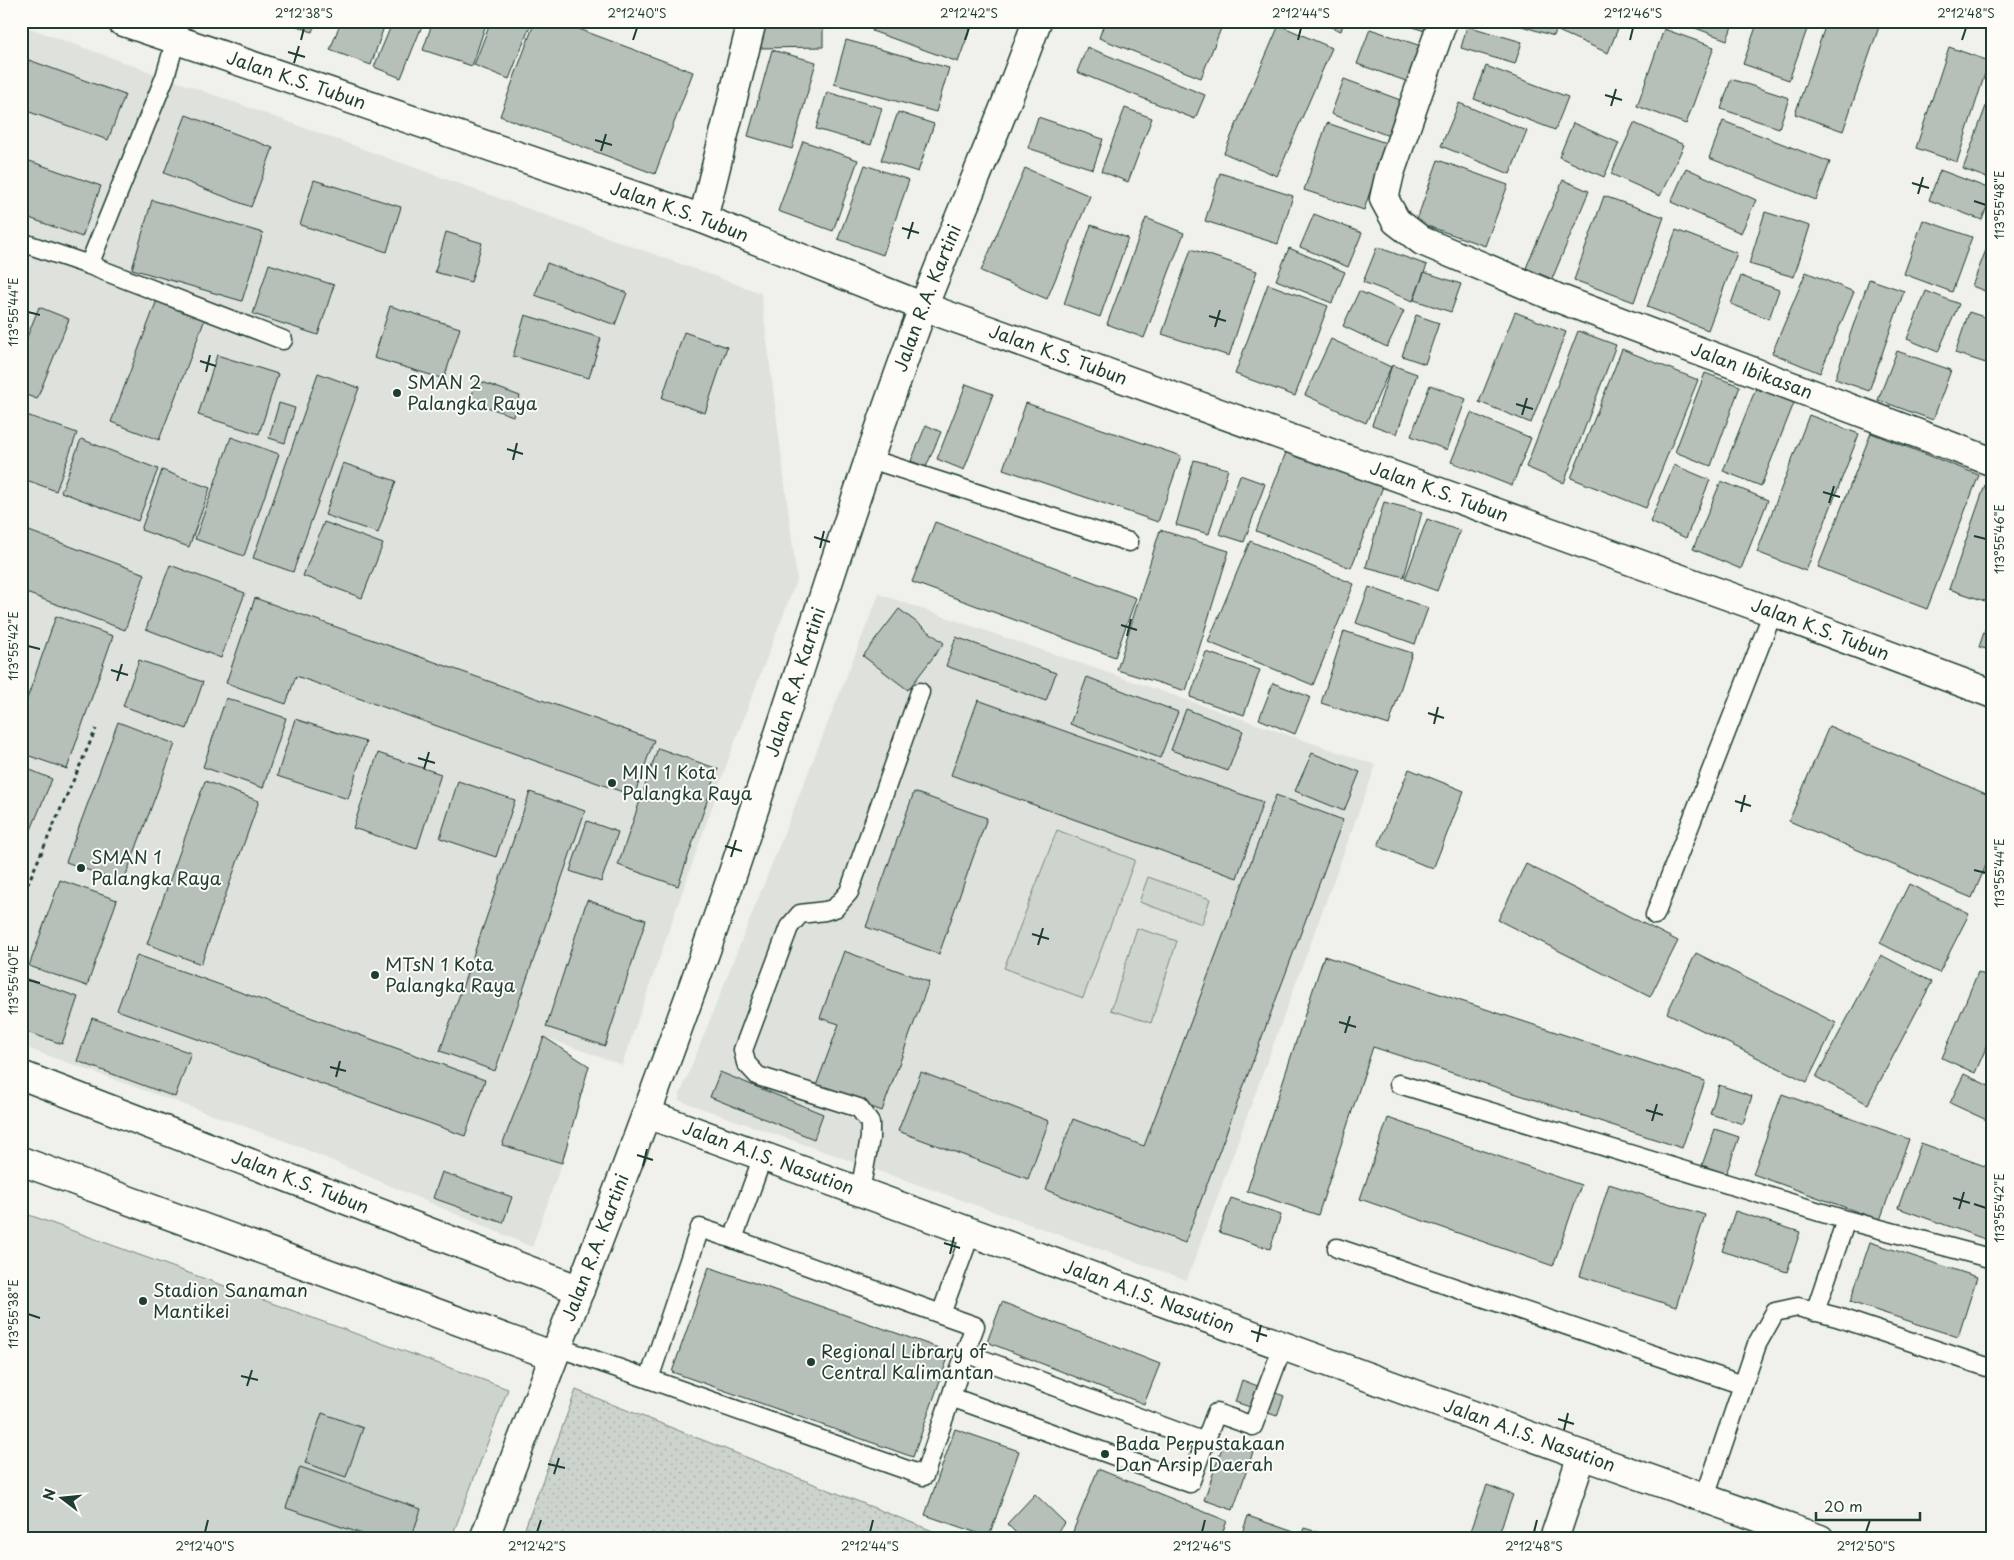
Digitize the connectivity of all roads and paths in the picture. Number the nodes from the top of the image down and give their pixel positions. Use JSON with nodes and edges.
{"nodes":[{"id":1,"x":752,"y":21,"type":"edge"},
{"id":2,"x":1037,"y":21,"type":"edge"},
{"id":3,"x":1443,"y":21,"type":"edge"},
{"id":4,"x":134,"y":24,"type":"edge"},
{"id":5,"x":176,"y":39,"type":"junction"},
{"id":6,"x":702,"y":219,"type":"junction"},
{"id":7,"x":21,"y":242,"type":"edge"},
{"id":8,"x":89,"y":266,"type":"junction"},
{"id":9,"x":924,"y":307,"type":"junction"},
{"id":10,"x":283,"y":340,"type":"dead end"},
{"id":11,"x":870,"y":459,"type":"junction"},
{"id":12,"x":1993,"y":462,"type":"edge"},
{"id":13,"x":1129,"y":542,"type":"dead end"},
{"id":14,"x":1773,"y":612,"type":"junction"},
{"id":15,"x":920,"y":692,"type":"dead end"},
{"id":16,"x":1993,"y":694,"type":"edge"},
{"id":17,"x":96,"y":729,"type":"dead end"},
{"id":18,"x":21,"y":899,"type":"edge"},
{"id":19,"x":1655,"y":915,"type":"dead end"},
{"id":20,"x":21,"y":1075,"type":"edge"},
{"id":21,"x":1399,"y":1084,"type":"dead end"},
{"id":22,"x":647,"y":1114,"type":"junction"},
{"id":23,"x":763,"y":1156,"type":"junction"},
{"id":24,"x":21,"y":1161,"type":"edge"},
{"id":25,"x":860,"y":1191,"type":"junction"},
{"id":26,"x":1846,"y":1220,"type":"junction"},
{"id":27,"x":971,"y":1232,"type":"junction"},
{"id":28,"x":733,"y":1240,"type":"junction"},
{"id":29,"x":1337,"y":1248,"type":"dead end"},
{"id":30,"x":1993,"y":1259,"type":"edge"},
{"id":31,"x":580,"y":1290,"type":"junction"},
{"id":32,"x":1816,"y":1312,"type":"junction"},
{"id":33,"x":941,"y":1314,"type":"junction"},
{"id":34,"x":1283,"y":1346,"type":"junction"},
{"id":35,"x":556,"y":1352,"type":"junction"},
{"id":36,"x":965,"y":1353,"type":"junction"},
{"id":37,"x":1993,"y":1369,"type":"edge"},
{"id":38,"x":649,"y":1379,"type":"junction"},
{"id":39,"x":1743,"y":1385,"type":"junction"},
{"id":40,"x":951,"y":1397,"type":"junction"},
{"id":41,"x":1205,"y":1442,"type":"junction"},
{"id":42,"x":1582,"y":1454,"type":"junction"},
{"id":43,"x":1706,"y":1497,"type":"junction"},
{"id":44,"x":484,"y":1539,"type":"edge"},
{"id":45,"x":1554,"y":1539,"type":"edge"},
{"id":46,"x":1820,"y":1539,"type":"edge"}],
"edges":[{"from":1,"to":6,"type":"street"},
{"from":2,"to":9,"type":"street","name":"Jalan R.A. Kartini"},
{"from":3,"to":12,"type":"street","name":"Jalan Ibikasan"},
{"from":4,"to":5,"type":"street","name":"Jalan K.S. Tubun"},
{"from":5,"to":6,"type":"street","name":"Jalan K.S. Tubun"},
{"from":5,"to":8,"type":"lane"},
{"from":6,"to":9,"type":"street","name":"Jalan K.S. Tubun"},
{"from":7,"to":8,"type":"lane"},
{"from":8,"to":10,"type":"lane"},
{"from":9,"to":11,"type":"street","name":"Jalan R.A. Kartini"},
{"from":9,"to":14,"type":"street","name":"Jalan K.S. Tubun"},
{"from":11,"to":13,"type":"lane"},
{"from":11,"to":22,"type":"street","name":"Jalan R.A. Kartini"},
{"from":14,"to":16,"type":"street","name":"Jalan K.S. Tubun"},
{"from":14,"to":19,"type":"lane"},
{"from":15,"to":25,"type":"lane"},
{"from":17,"to":18,"type":"path"},
{"from":20,"to":31,"type":"street","name":"Jalan K.S. Tubun"},
{"from":21,"to":26,"type":"lane"},
{"from":22,"to":23,"type":"street","name":"Jalan A.I.S. Nasution"},
{"from":22,"to":31,"type":"street","name":"Jalan R.A. Kartini"},
{"from":23,"to":25,"type":"street","name":"Jalan A.I.S. Nasution"},
{"from":23,"to":28,"type":"lane"},
{"from":24,"to":35,"type":"street"},
{"from":25,"to":27,"type":"street","name":"Jalan A.I.S. Nasution"},
{"from":26,"to":30,"type":"lane"},
{"from":26,"to":32,"type":"lane"},
{"from":27,"to":33,"type":"lane"},
{"from":27,"to":34,"type":"street","name":"Jalan A.I.S. Nasution"},
{"from":28,"to":33,"type":"lane"},
{"from":28,"to":38,"type":"lane"},
{"from":29,"to":39,"type":"lane"},
{"from":31,"to":35,"type":"street","name":"Jalan R.A. Kartini"},
{"from":32,"to":37,"type":"lane"},
{"from":32,"to":39,"type":"lane"},
{"from":33,"to":36,"type":"lane"},
{"from":34,"to":41,"type":"lane"},
{"from":34,"to":42,"type":"street","name":"Jalan A.I.S. Nasution"},
{"from":35,"to":38,"type":"lane"},
{"from":35,"to":44,"type":"street","name":"Jalan R.A. Kartini"},
{"from":36,"to":40,"type":"lane"},
{"from":36,"to":41,"type":"lane"},
{"from":38,"to":40,"type":"lane"},
{"from":39,"to":43,"type":"lane"},
{"from":40,"to":41,"type":"lane"},
{"from":42,"to":43,"type":"street","name":"Jalan A.I.S. Nasution"},
{"from":42,"to":45,"type":"street"},
{"from":43,"to":46,"type":"street","name":"Jalan A.I.S. Nasution"}]}
